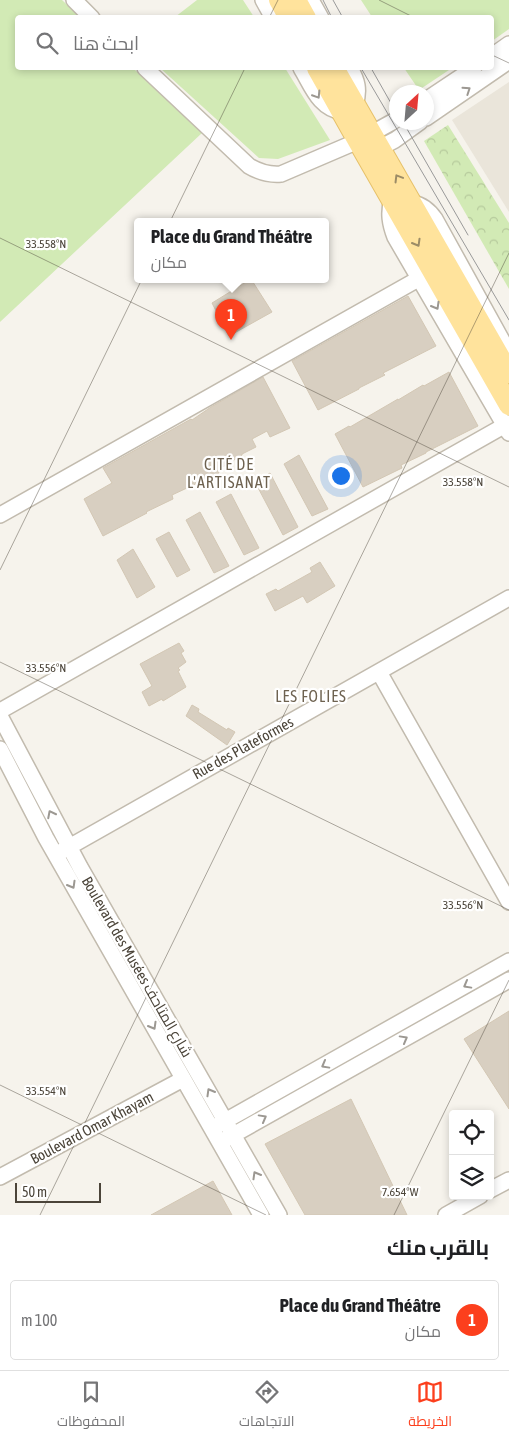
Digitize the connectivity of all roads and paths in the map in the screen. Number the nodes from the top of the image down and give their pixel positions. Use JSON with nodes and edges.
{"nodes":[{"id":1,"x":74,"y":0,"type":"edge"},
{"id":2,"x":263,"y":0,"type":"edge"},
{"id":3,"x":279,"y":0,"type":"edge"},
{"id":4,"x":296,"y":0,"type":"edge"},
{"id":5,"x":311,"y":0,"type":"edge"},
{"id":6,"x":89,"y":15,"type":"edge"},
{"id":7,"x":271,"y":15,"type":"edge"},
{"id":8,"x":287,"y":15,"type":"edge"},
{"id":9,"x":304,"y":15,"type":"edge"},
{"id":10,"x":319,"y":15,"type":"edge"},
{"id":11,"x":509,"y":44,"type":"edge"},
{"id":12,"x":494,"y":55,"type":"edge"},
{"id":13,"x":509,"y":61,"type":"edge"},
{"id":14,"x":147,"y":70,"type":"edge"},
{"id":15,"x":302,"y":70,"type":"edge"},
{"id":16,"x":320,"y":70,"type":"edge"},
{"id":17,"x":335,"y":70,"type":"edge"},
{"id":18,"x":351,"y":70,"type":"edge"},
{"id":19,"x":471,"y":70,"type":"edge"},
{"id":20,"x":434,"y":95,"type":"edge"},
{"id":21,"x":349,"y":108,"type":"junction"},
{"id":22,"x":434,"y":113,"type":"edge"},
{"id":23,"x":389,"y":126,"type":"edge"},
{"id":24,"x":409,"y":130,"type":"edge"},
{"id":25,"x":369,"y":145,"type":"junction"},
{"id":26,"x":392,"y":199,"type":"junction"},
{"id":27,"x":413,"y":203,"type":"junction"},
{"id":28,"x":420,"y":278,"type":"junction"},
{"id":29,"x":509,"y":353,"type":"edge"},
{"id":30,"x":509,"y":373,"type":"edge"},
{"id":31,"x":509,"y":406,"type":"edge"},
{"id":32,"x":507,"y":427,"type":"edge"},
{"id":33,"x":0,"y":515,"type":"edge"},
{"id":34,"x":509,"y":598,"type":"edge"},
{"id":35,"x":379,"y":672,"type":"junction"},
{"id":36,"x":0,"y":711,"type":"edge"},
{"id":37,"x":0,"y":716,"type":"edge"},
{"id":38,"x":0,"y":749,"type":"edge"},
{"id":39,"x":69,"y":847,"type":"junction"},
{"id":40,"x":55,"y":855,"type":"junction"},
{"id":41,"x":509,"y":902,"type":"edge"},
{"id":42,"x":509,"y":961,"type":"edge"},
{"id":43,"x":509,"y":980,"type":"edge"},
{"id":44,"x":183,"y":1079,"type":"junction"},
{"id":45,"x":226,"y":1121,"type":"junction"},
{"id":46,"x":212,"y":1129,"type":"junction"},
{"id":47,"x":234,"y":1135,"type":"junction"},
{"id":48,"x":220,"y":1142,"type":"junction"},
{"id":49,"x":0,"y":1177,"type":"edge"},
{"id":50,"x":509,"y":1180,"type":"edge"},
{"id":51,"x":494,"y":1188,"type":"edge"},
{"id":52,"x":473,"y":1200,"type":"edge"},
{"id":53,"x":261,"y":1215,"type":"edge"},
{"id":54,"x":279,"y":1215,"type":"edge"},
{"id":55,"x":446,"y":1215,"type":"edge"}],
"edges":[{"from":1,"to":6,"type":"street"},
{"from":2,"to":7,"type":"street"},
{"from":3,"to":8,"type":"main road"},
{"from":4,"to":9,"type":"main road"},
{"from":5,"to":10,"type":"street"},
{"from":11,"to":12,"type":"street"},
{"from":22,"to":13,"type":"street","one_way":true},
{"from":14,"to":25,"type":"street"},
{"from":15,"to":21,"type":"street","one_way":true},
{"from":16,"to":21,"type":"main road"},
{"from":17,"to":21,"type":"main road"},
{"from":18,"to":21,"type":"street"},
{"from":19,"to":20,"type":"street"},
{"from":21,"to":25,"type":"main road"},
{"from":23,"to":25,"type":"street"},
{"from":24,"to":25,"type":"street"},
{"from":25,"to":26,"type":"main road"},
{"from":27,"to":25,"type":"main road","one_way":true},
{"from":26,"to":28,"type":"street"},
{"from":26,"to":31,"type":"main road","one_way":true},
{"from":27,"to":29,"type":"street"},
{"from":27,"to":30,"type":"main road"},
{"from":28,"to":32,"type":"street","one_way":true},
{"from":28,"to":33,"type":"street"},
{"from":32,"to":36,"type":"street"},
{"from":34,"to":35,"type":"street","name":"Rue des Plateformes"},
{"from":35,"to":39,"type":"street","name":"Rue des Plateformes"},
{"from":35,"to":41,"type":"street"},
{"from":39,"to":37,"type":"street","name":"Boulevard des Musées شارع المتاحف","one_way":true},
{"from":38,"to":40,"type":"street","name":"Boulevard des Musées شارع المتاحف"},
{"from":39,"to":40,"type":"street","name":"Rue des Plateformes"},
{"from":45,"to":39,"type":"street","name":"Boulevard des Musées شارع المتاحف","one_way":true},
{"from":40,"to":44,"type":"street","name":"Boulevard des Musées شارع المتاحف","one_way":true},
{"from":42,"to":45,"type":"street","one_way":true},
{"from":47,"to":43,"type":"street","one_way":true},
{"from":44,"to":46,"type":"street","name":"Boulevard des Musées شارع المتاحف"},
{"from":44,"to":49,"type":"street","name":"Boulevard Omar Khayam"},
{"from":45,"to":46,"type":"street"},
{"from":45,"to":47,"type":"street","name":"Boulevard des Musées شارع المتاحف"},
{"from":46,"to":48,"type":"street","name":"Boulevard des Musées شارع المتاحف"},
{"from":47,"to":48,"type":"street"},
{"from":54,"to":47,"type":"street","name":"Boulevard des Musées شارع المتاحف","one_way":true},
{"from":48,"to":53,"type":"street","name":"Boulevard des Musées شارع المتاحف"},
{"from":50,"to":51,"type":"street"},
{"from":52,"to":55,"type":"street"}]}
